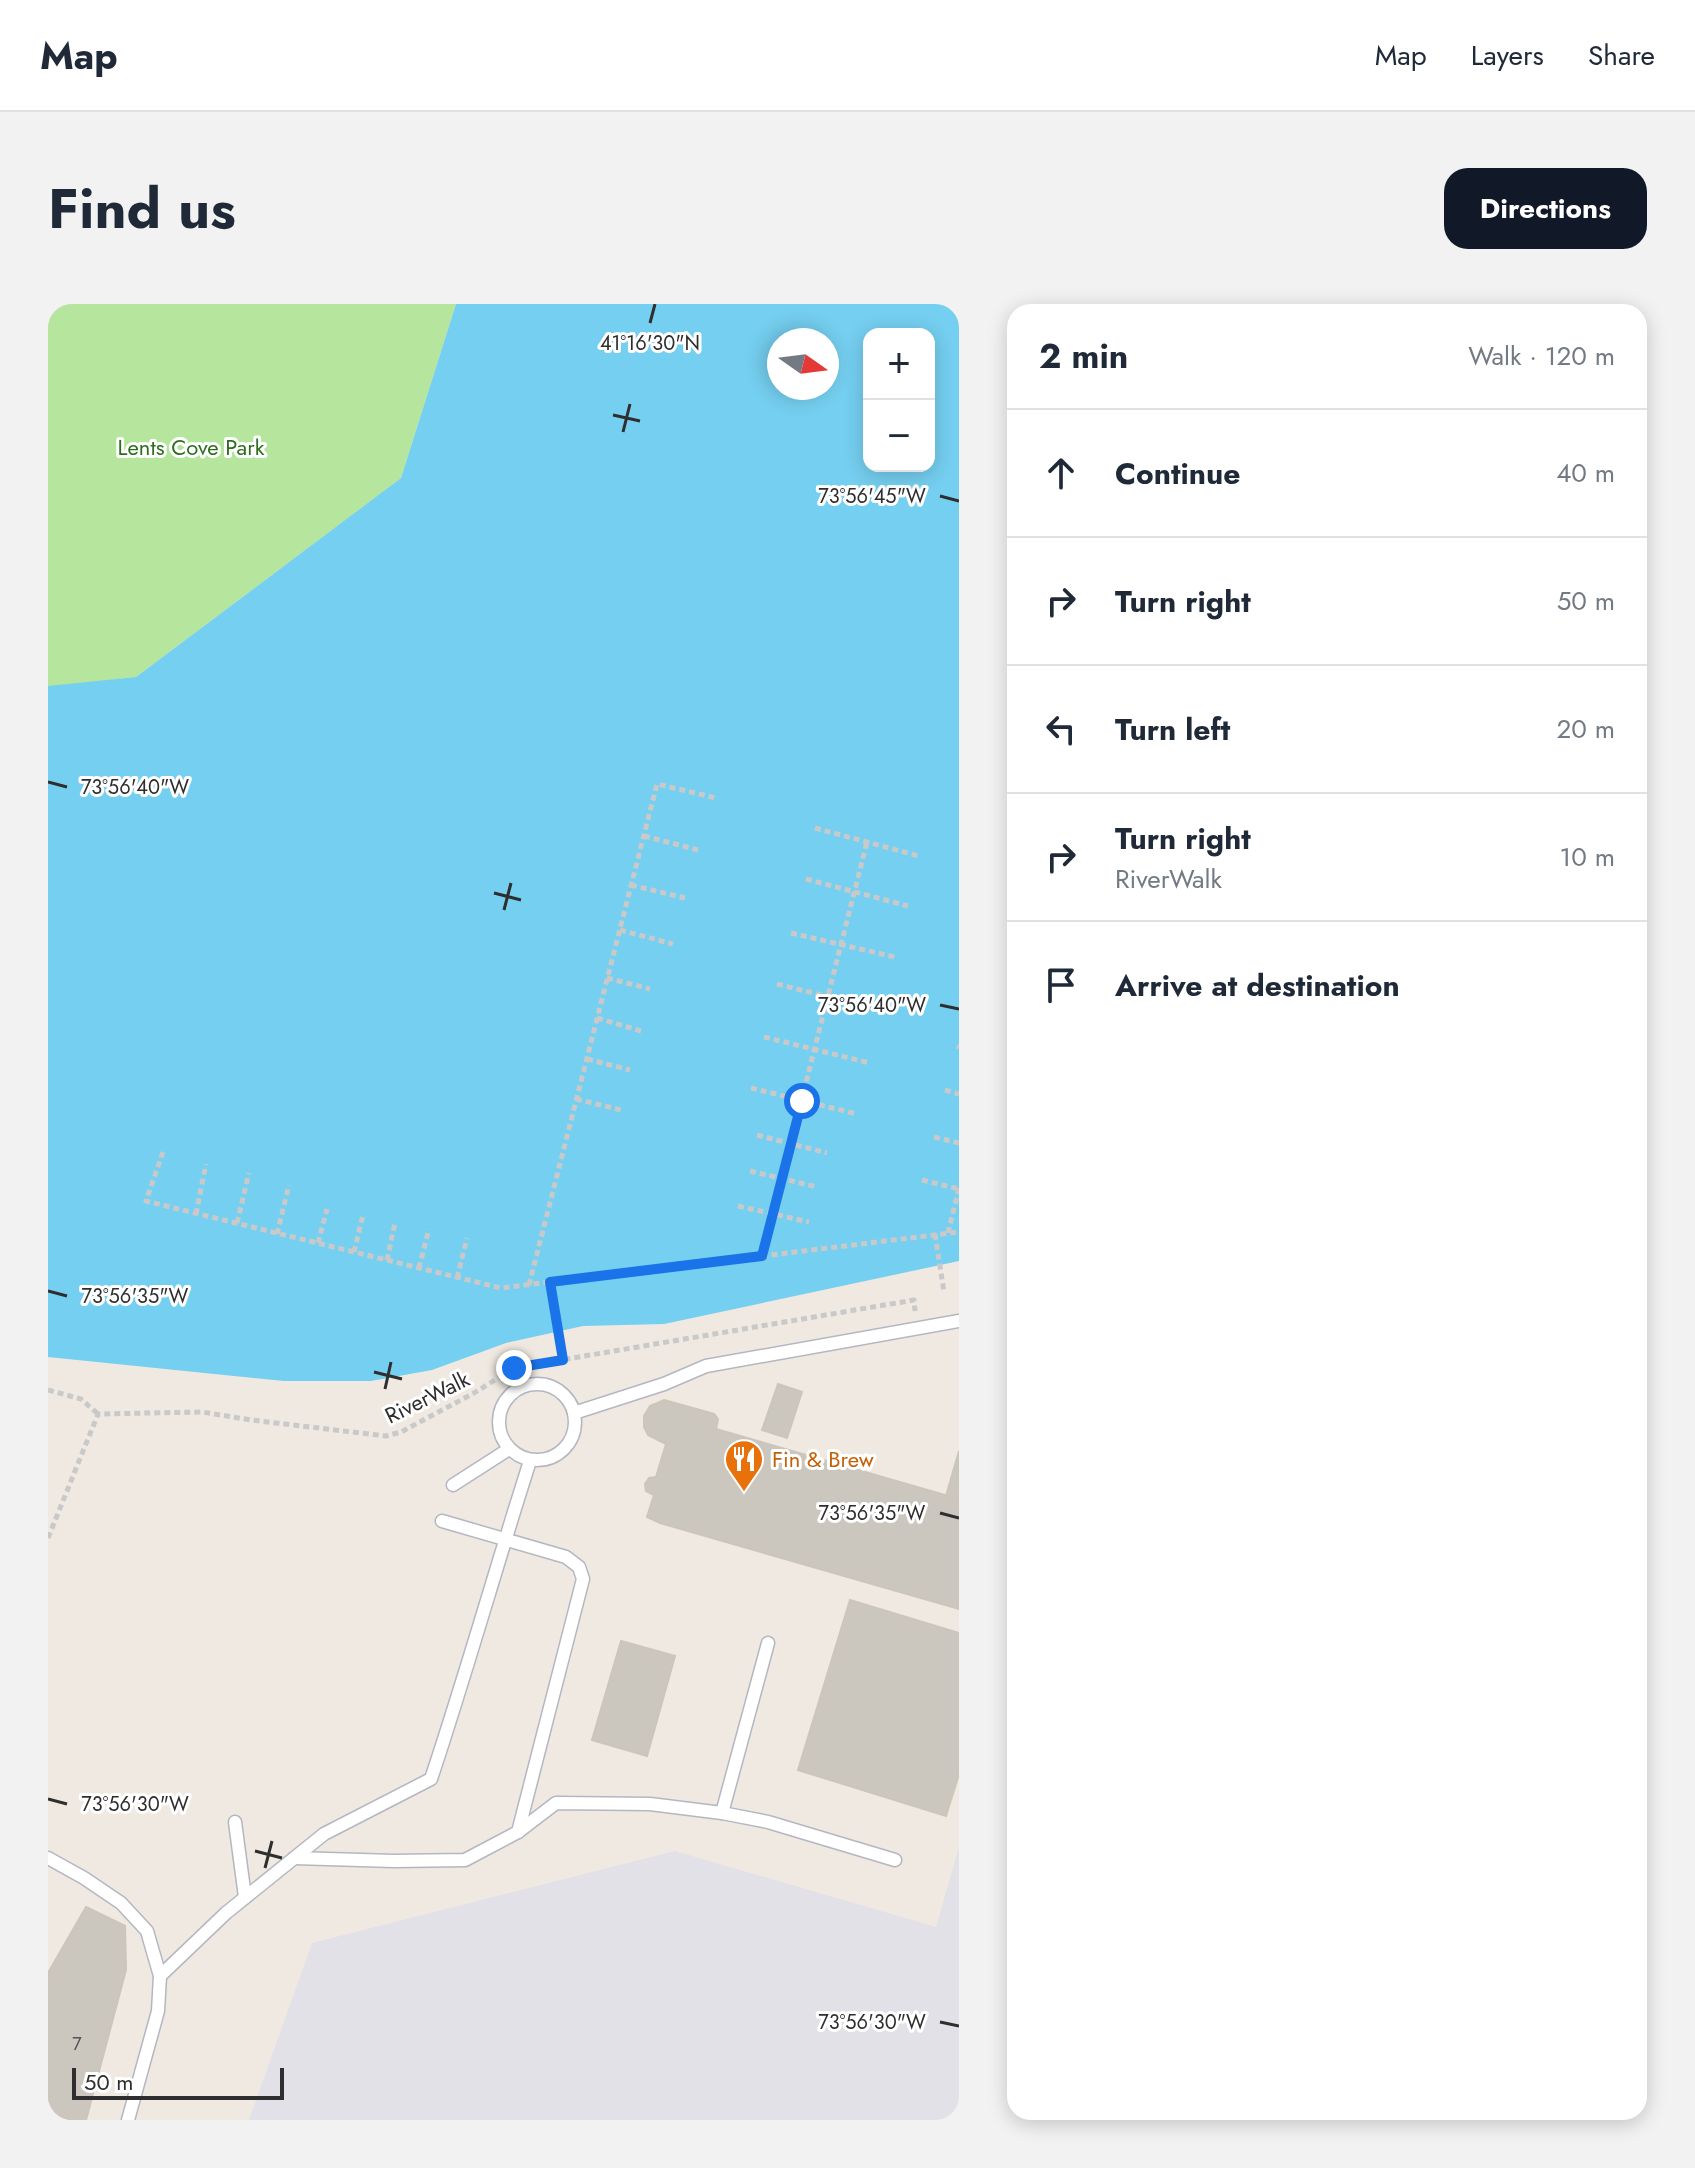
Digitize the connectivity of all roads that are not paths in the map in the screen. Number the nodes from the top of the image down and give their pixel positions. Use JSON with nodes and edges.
{"nodes":[{"id":1,"x":959,"y":1321,"type":"edge"},
{"id":2,"x":574,"y":1413,"type":"junction"},
{"id":3,"x":509,"y":1449,"type":"junction"},
{"id":4,"x":530,"y":1461,"type":"junction"},
{"id":5,"x":453,"y":1485,"type":"dead end"},
{"id":6,"x":442,"y":1521,"type":"dead end"},
{"id":7,"x":505,"y":1540,"type":"junction"},
{"id":8,"x":768,"y":1643,"type":"dead end"},
{"id":9,"x":722,"y":1813,"type":"junction"},
{"id":10,"x":235,"y":1822,"type":"dead end"},
{"id":11,"x":518,"y":1832,"type":"junction"},
{"id":12,"x":48,"y":1858,"type":"edge"},
{"id":13,"x":294,"y":1858,"type":"junction"},
{"id":14,"x":895,"y":1860,"type":"dead end"},
{"id":15,"x":245,"y":1897,"type":"junction"},
{"id":16,"x":160,"y":1976,"type":"junction"},
{"id":17,"x":128,"y":2120,"type":"edge"}],
"edges":[{"from":1,"to":2,"type":"lane"},
{"from":2,"to":3,"type":"lane"},
{"from":2,"to":4,"type":"lane"},
{"from":3,"to":4,"type":"lane"},
{"from":3,"to":5,"type":"lane"},
{"from":4,"to":7,"type":"lane"},
{"from":6,"to":7,"type":"lane"},
{"from":7,"to":11,"type":"lane"},
{"from":7,"to":13,"type":"lane"},
{"from":8,"to":9,"type":"lane"},
{"from":9,"to":11,"type":"lane"},
{"from":9,"to":14,"type":"lane"},
{"from":10,"to":15,"type":"lane"},
{"from":11,"to":13,"type":"lane"},
{"from":12,"to":16,"type":"lane"},
{"from":13,"to":15,"type":"lane"},
{"from":15,"to":16,"type":"lane"},
{"from":16,"to":17,"type":"lane"}]}
